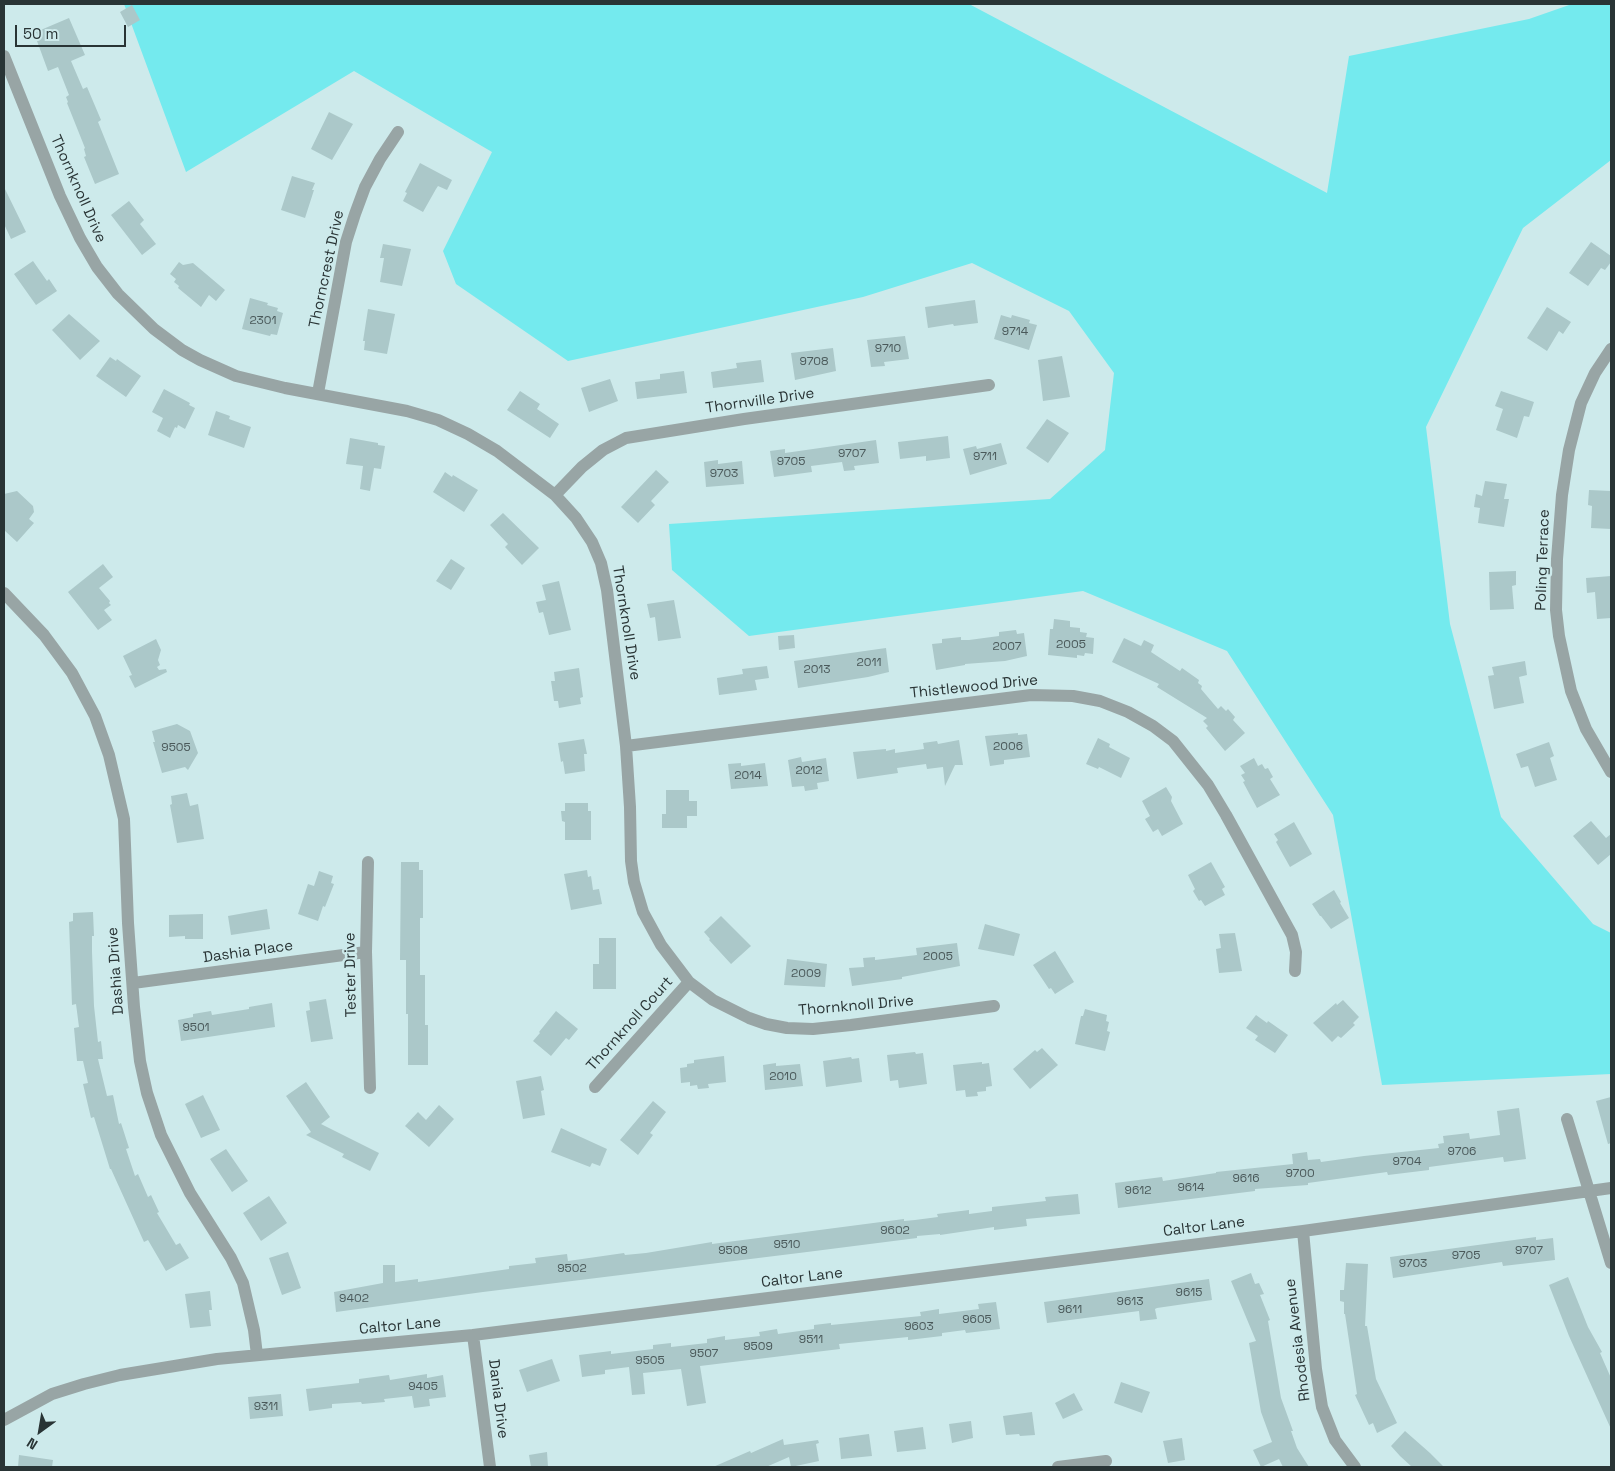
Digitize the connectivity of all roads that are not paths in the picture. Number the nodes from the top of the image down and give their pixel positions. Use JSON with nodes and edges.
{"nodes":[{"id":1,"x":4,"y":56,"type":"edge"},
{"id":2,"x":398,"y":132,"type":"dead end"},
{"id":3,"x":1611,"y":349,"type":"edge"},
{"id":4,"x":989,"y":385,"type":"dead end"},
{"id":5,"x":318,"y":393,"type":"junction"},
{"id":6,"x":555,"y":495,"type":"junction"},
{"id":7,"x":4,"y":593,"type":"edge"},
{"id":8,"x":626,"y":746,"type":"junction"},
{"id":9,"x":1611,"y":772,"type":"edge"},
{"id":10,"x":368,"y":862,"type":"dead end"},
{"id":11,"x":366,"y":952,"type":"junction"},
{"id":12,"x":1295,"y":971,"type":"dead end"},
{"id":13,"x":689,"y":982,"type":"junction"},
{"id":14,"x":133,"y":984,"type":"junction"},
{"id":15,"x":994,"y":1006,"type":"dead end"},
{"id":16,"x":595,"y":1086,"type":"dead end"},
{"id":17,"x":370,"y":1088,"type":"dead end"},
{"id":18,"x":1567,"y":1118,"type":"dead end"},
{"id":19,"x":1611,"y":1188,"type":"edge"},
{"id":20,"x":1589,"y":1190,"type":"junction"},
{"id":21,"x":1303,"y":1231,"type":"junction"},
{"id":22,"x":1611,"y":1263,"type":"edge"},
{"id":23,"x":473,"y":1335,"type":"junction"},
{"id":24,"x":257,"y":1356,"type":"junction"},
{"id":25,"x":4,"y":1420,"type":"edge"},
{"id":26,"x":1106,"y":1461,"type":"dead end"},
{"id":27,"x":490,"y":1467,"type":"edge"},
{"id":28,"x":1058,"y":1467,"type":"edge"},
{"id":29,"x":1355,"y":1467,"type":"edge"}],
"edges":[{"from":1,"to":5,"type":"street","name":"Thornknoll Drive"},
{"from":2,"to":5,"type":"street","name":"Thorncrest Drive"},
{"from":3,"to":9,"type":"street","name":"Poling Terrace"},
{"from":4,"to":6,"type":"street","name":"Thornville Drive"},
{"from":5,"to":6,"type":"street","name":"Thornknoll Drive"},
{"from":6,"to":8,"type":"street","name":"Thornknoll Drive"},
{"from":7,"to":14,"type":"street","name":"Dashia Drive"},
{"from":8,"to":12,"type":"street","name":"Thistlewood Drive"},
{"from":8,"to":13,"type":"street","name":"Thornknoll Drive"},
{"from":10,"to":11,"type":"street","name":"Tester Drive"},
{"from":11,"to":14,"type":"street","name":"Dashia Place"},
{"from":11,"to":17,"type":"street","name":"Tester Drive"},
{"from":13,"to":15,"type":"street","name":"Thornknoll Drive"},
{"from":13,"to":16,"type":"street","name":"Thornknoll Court"},
{"from":14,"to":24,"type":"street","name":"Dashia Drive"},
{"from":18,"to":20,"type":"street"},
{"from":19,"to":20,"type":"street","name":"Caltor Lane"},
{"from":20,"to":21,"type":"street","name":"Caltor Lane"},
{"from":20,"to":22,"type":"street"},
{"from":21,"to":23,"type":"street","name":"Caltor Lane"},
{"from":21,"to":29,"type":"street","name":"Rhodesia Avenue"},
{"from":23,"to":24,"type":"street","name":"Caltor Lane"},
{"from":23,"to":27,"type":"street","name":"Dania Drive"},
{"from":24,"to":25,"type":"street","name":"Caltor Lane"},
{"from":26,"to":28,"type":"street"}]}
